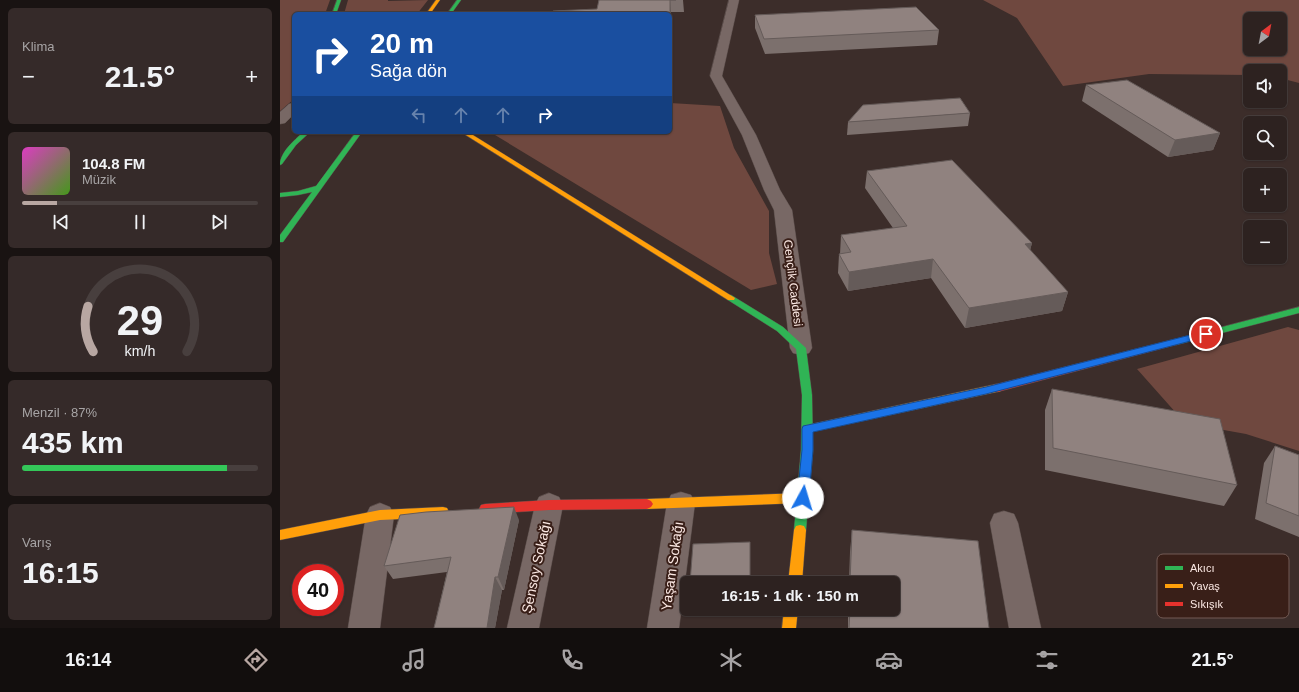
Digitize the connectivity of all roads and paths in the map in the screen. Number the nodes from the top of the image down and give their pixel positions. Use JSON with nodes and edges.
{"nodes":[{"id":1,"x":339,"y":0,"type":"edge"},
{"id":2,"x":438,"y":0,"type":"edge"},
{"id":3,"x":459,"y":0,"type":"edge"},
{"id":4,"x":734,"y":0,"type":"edge"},
{"id":5,"x":335,"y":12,"type":"edge"},
{"id":6,"x":429,"y":12,"type":"edge"},
{"id":7,"x":450,"y":12,"type":"edge"},
{"id":8,"x":292,"y":109,"type":"edge"},
{"id":9,"x":280,"y":120,"type":"edge"},
{"id":10,"x":296,"y":134,"type":"edge"},
{"id":11,"x":305,"y":134,"type":"edge"},
{"id":12,"x":358,"y":134,"type":"edge"},
{"id":13,"x":467,"y":134,"type":"edge"},
{"id":14,"x":294,"y":144,"type":"junction"},
{"id":15,"x":280,"y":163,"type":"edge"},
{"id":16,"x":317,"y":188,"type":"junction"},
{"id":17,"x":280,"y":195,"type":"edge"},
{"id":18,"x":280,"y":240,"type":"edge"},
{"id":19,"x":1299,"y":310,"type":"edge"},
{"id":20,"x":802,"y":348,"type":"junction"},
{"id":21,"x":807,"y":429,"type":"junction"},
{"id":22,"x":803,"y":498,"type":"junction"},
{"id":23,"x":681,"y":503,"type":"junction"},
{"id":24,"x":549,"y":505,"type":"junction"},
{"id":25,"x":472,"y":510,"type":"edge"},
{"id":26,"x":449,"y":511,"type":"edge"},
{"id":27,"x":380,"y":515,"type":"junction"},
{"id":28,"x":1004,"y":523,"type":"dead end"},
{"id":29,"x":280,"y":536,"type":"edge"},
{"id":30,"x":796,"y":576,"type":"edge"},
{"id":31,"x":790,"y":616,"type":"edge"},
{"id":32,"x":364,"y":628,"type":"edge"},
{"id":33,"x":523,"y":628,"type":"edge"},
{"id":34,"x":663,"y":628,"type":"edge"},
{"id":35,"x":789,"y":628,"type":"edge"},
{"id":36,"x":1025,"y":628,"type":"edge"}],
"edges":[{"from":1,"to":5,"type":"street"},
{"from":2,"to":6,"type":"street"},
{"from":3,"to":7,"type":"street"},
{"from":4,"to":20,"type":"street","name":"Gençlik Caddesi"},
{"from":8,"to":9,"type":"street"},
{"from":10,"to":14,"type":"street"},
{"from":11,"to":14,"type":"street"},
{"from":12,"to":16,"type":"street"},
{"from":13,"to":20,"type":"street"},
{"from":14,"to":15,"type":"street"},
{"from":16,"to":17,"type":"street"},
{"from":16,"to":18,"type":"street"},
{"from":19,"to":21,"type":"street"},
{"from":20,"to":21,"type":"street","name":"Gençlik Caddesi"},
{"from":21,"to":22,"type":"street","name":"Gençlik Caddesi"},
{"from":22,"to":23,"type":"street"},
{"from":22,"to":30,"type":"street","name":"Gençlik Caddesi"},
{"from":23,"to":24,"type":"street"},
{"from":23,"to":34,"type":"street","name":"Yaşam Sokağı"},
{"from":24,"to":25,"type":"street"},
{"from":24,"to":33,"type":"street","name":"Şensoy Sokağı"},
{"from":26,"to":27,"type":"street"},
{"from":27,"to":29,"type":"street"},
{"from":27,"to":32,"type":"street"},
{"from":28,"to":36,"type":"street"},
{"from":31,"to":35,"type":"street"}]}
